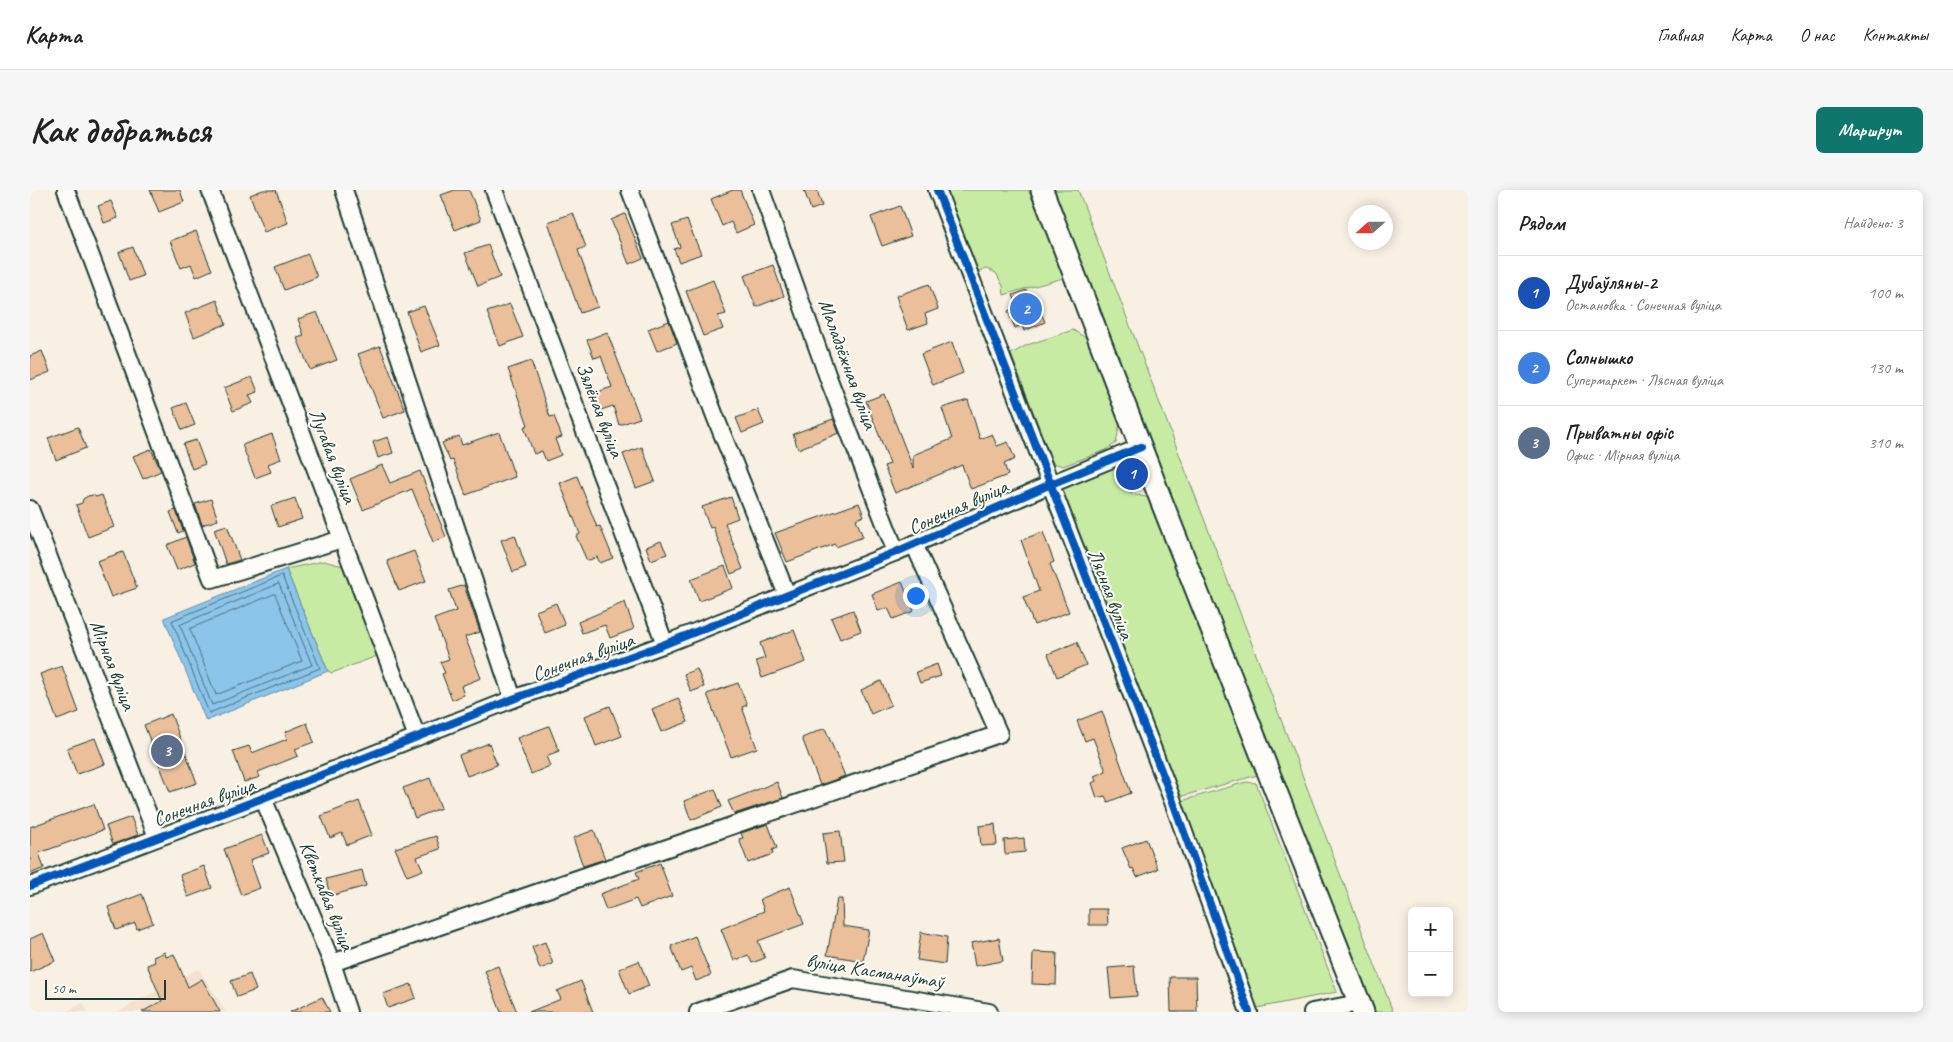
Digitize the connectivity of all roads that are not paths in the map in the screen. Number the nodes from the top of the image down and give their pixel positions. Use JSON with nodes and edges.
{"nodes":[{"id":1,"x":66,"y":190,"type":"edge"},
{"id":2,"x":210,"y":190,"type":"edge"},
{"id":3,"x":344,"y":190,"type":"edge"},
{"id":4,"x":494,"y":190,"type":"edge"},
{"id":5,"x":630,"y":190,"type":"edge"},
{"id":6,"x":761,"y":190,"type":"edge"},
{"id":7,"x":937,"y":190,"type":"edge"},
{"id":8,"x":1042,"y":190,"type":"edge"},
{"id":9,"x":1142,"y":447,"type":"junction"},
{"id":10,"x":1051,"y":484,"type":"junction"},
{"id":11,"x":30,"y":509,"type":"edge"},
{"id":12,"x":342,"y":539,"type":"junction"},
{"id":13,"x":914,"y":544,"type":"junction"},
{"id":14,"x":896,"y":552,"type":"junction"},
{"id":15,"x":787,"y":595,"type":"junction"},
{"id":16,"x":666,"y":644,"type":"junction"},
{"id":17,"x":514,"y":699,"type":"junction"},
{"id":18,"x":417,"y":737,"type":"junction"},
{"id":19,"x":263,"y":798,"type":"junction"},
{"id":20,"x":157,"y":837,"type":"junction"},
{"id":21,"x":30,"y":886,"type":"edge"},
{"id":22,"x":332,"y":963,"type":"junction"},
{"id":23,"x":1361,"y":1008,"type":"edge"},
{"id":24,"x":348,"y":1012,"type":"edge"},
{"id":25,"x":698,"y":1012,"type":"edge"},
{"id":26,"x":989,"y":1012,"type":"edge"},
{"id":27,"x":1249,"y":1012,"type":"edge"},
{"id":28,"x":1312,"y":1012,"type":"edge"}],
"edges":[{"from":1,"to":12,"type":"street"},
{"from":2,"to":12,"type":"street","name":"Лугавая вуліца"},
{"from":3,"to":17,"type":"street"},
{"from":4,"to":16,"type":"street","name":"Зялёная вуліца"},
{"from":5,"to":15,"type":"street"},
{"from":6,"to":14,"type":"street","name":"Маладзёжная вуліца"},
{"from":7,"to":10,"type":"street","name":"Лясная вуліца"},
{"from":8,"to":9,"type":"main road"},
{"from":9,"to":10,"type":"street","name":"Сонечная вуліца"},
{"from":9,"to":23,"type":"main road"},
{"from":10,"to":13,"type":"street","name":"Сонечная вуліца"},
{"from":10,"to":27,"type":"street","name":"Лясная вуліца"},
{"from":11,"to":20,"type":"street","name":"Мірная вуліца"},
{"from":12,"to":18,"type":"street","name":"Лугавая вуліца"},
{"from":13,"to":14,"type":"street","name":"Сонечная вуліца"},
{"from":13,"to":22,"type":"street"},
{"from":14,"to":15,"type":"street","name":"Сонечная вуліца"},
{"from":15,"to":16,"type":"street","name":"Сонечная вуліца"},
{"from":16,"to":17,"type":"street","name":"Сонечная вуліца"},
{"from":17,"to":18,"type":"street","name":"Сонечная вуліца"},
{"from":18,"to":19,"type":"street","name":"Сонечная вуліца"},
{"from":19,"to":20,"type":"street","name":"Сонечная вуліца"},
{"from":19,"to":22,"type":"street","name":"Кветкавая вуліца"},
{"from":20,"to":21,"type":"street","name":"Сонечная вуліца"},
{"from":22,"to":24,"type":"street","name":"Кветкавая вуліца"},
{"from":23,"to":28,"type":"street"},
{"from":25,"to":26,"type":"street","name":"вуліца Касманаўтаў"}]}
